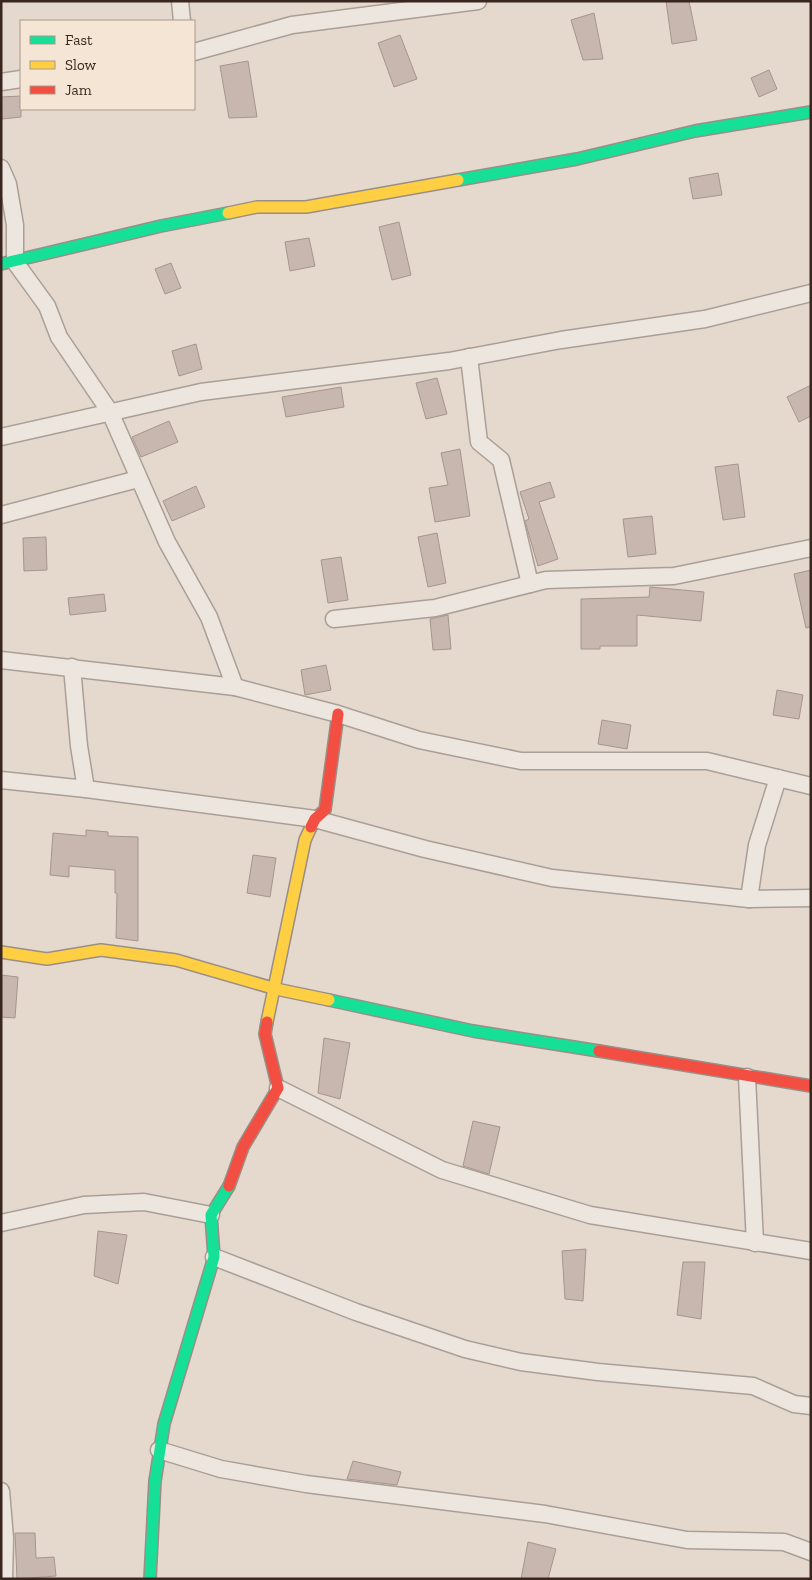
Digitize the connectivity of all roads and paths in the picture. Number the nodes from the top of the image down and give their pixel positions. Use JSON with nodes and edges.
{"nodes":[{"id":1,"x":180,"y":1,"type":"edge"},
{"id":2,"x":478,"y":1,"type":"edge"},
{"id":3,"x":442,"y":4,"type":"edge"},
{"id":4,"x":182,"y":20,"type":"edge"},
{"id":5,"x":195,"y":52,"type":"edge"},
{"id":6,"x":20,"y":79,"type":"edge"},
{"id":7,"x":1,"y":82,"type":"edge"},
{"id":8,"x":811,"y":112,"type":"edge"},
{"id":9,"x":1,"y":168,"type":"edge"},
{"id":10,"x":8,"y":263,"type":"edge"},
{"id":11,"x":811,"y":293,"type":"edge"},
{"id":12,"x":469,"y":357,"type":"junction"},
{"id":13,"x":110,"y":412,"type":"junction"},
{"id":14,"x":1,"y":437,"type":"edge"},
{"id":15,"x":138,"y":479,"type":"junction"},
{"id":16,"x":1,"y":515,"type":"edge"},
{"id":17,"x":811,"y":548,"type":"edge"},
{"id":18,"x":530,"y":584,"type":"junction"},
{"id":19,"x":334,"y":619,"type":"dead end"},
{"id":20,"x":1,"y":660,"type":"edge"},
{"id":21,"x":72,"y":667,"type":"junction"},
{"id":22,"x":234,"y":687,"type":"junction"},
{"id":23,"x":338,"y":714,"type":"junction"},
{"id":24,"x":778,"y":778,"type":"junction"},
{"id":25,"x":1,"y":780,"type":"edge"},
{"id":26,"x":811,"y":786,"type":"edge"},
{"id":27,"x":86,"y":789,"type":"junction"},
{"id":28,"x":315,"y":819,"type":"junction"},
{"id":29,"x":811,"y":898,"type":"edge"},
{"id":30,"x":749,"y":899,"type":"junction"},
{"id":31,"x":1,"y":952,"type":"edge"},
{"id":32,"x":276,"y":989,"type":"junction"},
{"id":33,"x":747,"y":1077,"type":"junction"},
{"id":34,"x":811,"y":1086,"type":"edge"},
{"id":35,"x":278,"y":1088,"type":"junction"},
{"id":36,"x":211,"y":1215,"type":"junction"},
{"id":37,"x":1,"y":1223,"type":"edge"},
{"id":38,"x":755,"y":1243,"type":"junction"},
{"id":39,"x":811,"y":1251,"type":"edge"},
{"id":40,"x":214,"y":1256,"type":"junction"},
{"id":41,"x":811,"y":1406,"type":"edge"},
{"id":42,"x":159,"y":1450,"type":"junction"},
{"id":43,"x":1,"y":1491,"type":"edge"},
{"id":44,"x":811,"y":1552,"type":"edge"},
{"id":45,"x":4,"y":1579,"type":"edge"},
{"id":46,"x":150,"y":1579,"type":"edge"}],
"edges":[{"from":1,"to":4,"type":"street"},
{"from":2,"to":3,"type":"street"},
{"from":3,"to":5,"type":"street"},
{"from":6,"to":7,"type":"street"},
{"from":8,"to":10,"type":"street"},
{"from":9,"to":10,"type":"street"},
{"from":10,"to":13,"type":"street"},
{"from":11,"to":12,"type":"street"},
{"from":12,"to":13,"type":"street"},
{"from":12,"to":18,"type":"street"},
{"from":13,"to":14,"type":"street"},
{"from":13,"to":15,"type":"street"},
{"from":15,"to":16,"type":"street"},
{"from":15,"to":22,"type":"street"},
{"from":17,"to":18,"type":"street"},
{"from":18,"to":19,"type":"street"},
{"from":20,"to":21,"type":"street"},
{"from":21,"to":22,"type":"street"},
{"from":21,"to":27,"type":"street"},
{"from":22,"to":23,"type":"street"},
{"from":23,"to":24,"type":"street"},
{"from":23,"to":28,"type":"street"},
{"from":24,"to":26,"type":"street"},
{"from":24,"to":30,"type":"street"},
{"from":25,"to":27,"type":"street"},
{"from":27,"to":28,"type":"street"},
{"from":28,"to":30,"type":"street"},
{"from":28,"to":32,"type":"street"},
{"from":29,"to":30,"type":"street"},
{"from":31,"to":32,"type":"street"},
{"from":32,"to":33,"type":"street"},
{"from":32,"to":35,"type":"street"},
{"from":33,"to":34,"type":"street"},
{"from":33,"to":38,"type":"street"},
{"from":35,"to":36,"type":"street"},
{"from":35,"to":38,"type":"street"},
{"from":36,"to":37,"type":"street"},
{"from":36,"to":40,"type":"street"},
{"from":38,"to":39,"type":"street"},
{"from":40,"to":41,"type":"street"},
{"from":40,"to":42,"type":"street"},
{"from":42,"to":44,"type":"street"},
{"from":42,"to":46,"type":"street"},
{"from":43,"to":45,"type":"street"}]}
